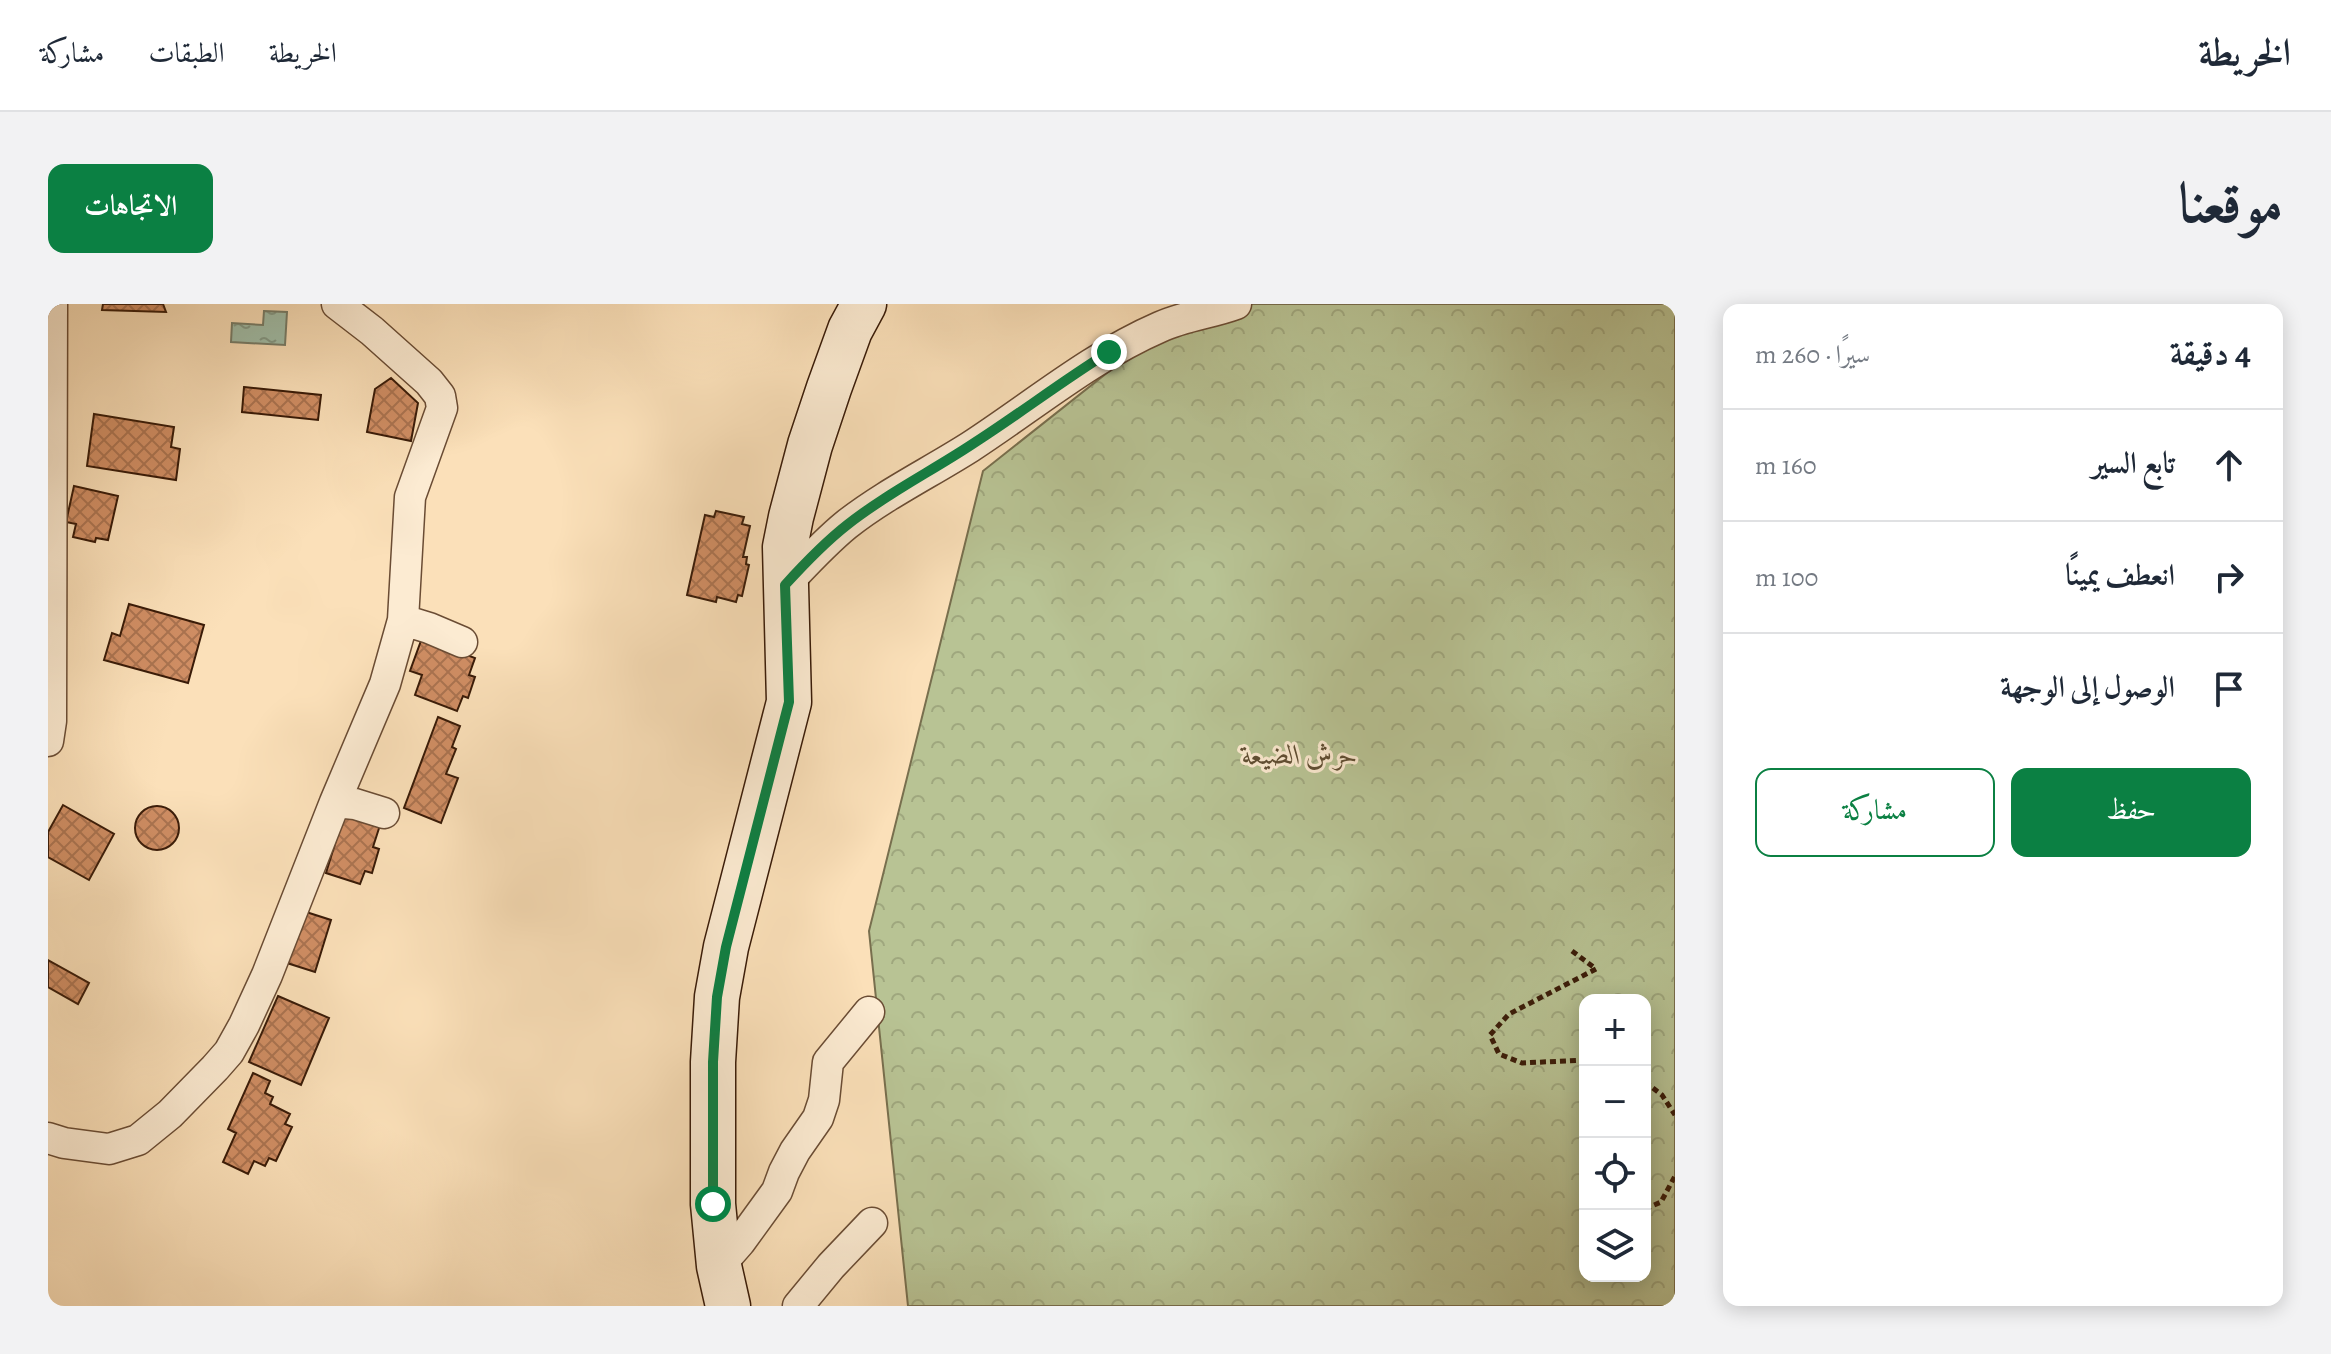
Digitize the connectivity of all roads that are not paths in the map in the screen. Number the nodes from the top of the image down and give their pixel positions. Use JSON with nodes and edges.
{"nodes":[{"id":1,"x":52,"y":304,"type":"edge"},
{"id":2,"x":337,"y":304,"type":"edge"},
{"id":3,"x":864,"y":304,"type":"edge"},
{"id":4,"x":1236,"y":304,"type":"edge"},
{"id":5,"x":785,"y":585,"type":"junction"},
{"id":6,"x":403,"y":620,"type":"junction"},
{"id":7,"x":462,"y":642,"type":"dead end"},
{"id":8,"x":49,"y":727,"type":"edge"},
{"id":9,"x":335,"y":802,"type":"junction"},
{"id":10,"x":384,"y":813,"type":"dead end"},
{"id":11,"x":869,"y":1012,"type":"dead end"},
{"id":12,"x":48,"y":1138,"type":"edge"},
{"id":13,"x":872,"y":1223,"type":"dead end"},
{"id":14,"x":723,"y":1286,"type":"edge"},
{"id":15,"x":798,"y":1306,"type":"edge"}],
"edges":[{"from":1,"to":8,"type":"street"},
{"from":2,"to":6,"type":"street"},
{"from":3,"to":5,"type":"street"},
{"from":4,"to":5,"type":"street"},
{"from":5,"to":14,"type":"street"},
{"from":6,"to":7,"type":"street"},
{"from":6,"to":9,"type":"street"},
{"from":9,"to":10,"type":"street"},
{"from":9,"to":12,"type":"street"},
{"from":11,"to":14,"type":"street"},
{"from":13,"to":15,"type":"street"}]}
